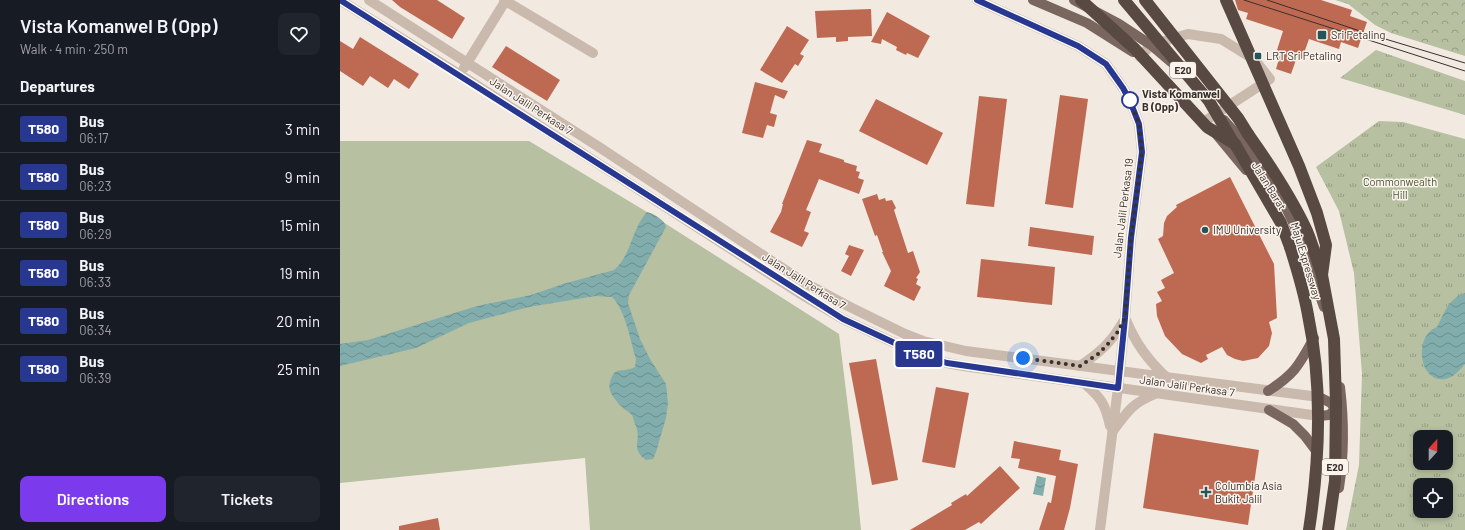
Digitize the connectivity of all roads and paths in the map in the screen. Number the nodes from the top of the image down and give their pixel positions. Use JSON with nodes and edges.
{"nodes":[{"id":1,"x":340,"y":0,"type":"edge"},
{"id":2,"x":369,"y":0,"type":"edge"},
{"id":3,"x":505,"y":0,"type":"edge"},
{"id":4,"x":977,"y":0,"type":"edge"},
{"id":5,"x":1033,"y":0,"type":"edge"},
{"id":6,"x":1074,"y":0,"type":"edge"},
{"id":7,"x":1081,"y":0,"type":"edge"},
{"id":8,"x":1124,"y":0,"type":"edge"},
{"id":9,"x":1145,"y":0,"type":"edge"},
{"id":10,"x":1226,"y":0,"type":"edge"},
{"id":11,"x":1151,"y":45,"type":"junction"},
{"id":12,"x":593,"y":53,"type":"dead end"},
{"id":13,"x":1140,"y":57,"type":"junction"},
{"id":14,"x":468,"y":63,"type":"junction"},
{"id":15,"x":460,"y":75,"type":"junction"},
{"id":16,"x":1215,"y":109,"type":"junction"},
{"id":17,"x":1205,"y":121,"type":"junction"},
{"id":18,"x":1235,"y":144,"type":"junction"},
{"id":19,"x":1322,"y":275,"type":"junction"},
{"id":20,"x":1125,"y":318,"type":"junction"},
{"id":21,"x":1315,"y":337,"type":"junction"},
{"id":22,"x":1080,"y":366,"type":"junction"},
{"id":23,"x":1119,"y":372,"type":"junction"},
{"id":24,"x":1167,"y":378,"type":"junction"},
{"id":25,"x":1084,"y":383,"type":"junction"},
{"id":26,"x":1118,"y":388,"type":"junction"},
{"id":27,"x":1268,"y":391,"type":"junction"},
{"id":28,"x":1156,"y":393,"type":"junction"},
{"id":29,"x":1319,"y":397,"type":"junction"},
{"id":30,"x":1342,"y":401,"type":"junction"},
{"id":31,"x":1269,"y":410,"type":"junction"},
{"id":32,"x":1336,"y":410,"type":"junction"},
{"id":33,"x":1319,"y":416,"type":"junction"},
{"id":34,"x":1342,"y":419,"type":"junction"},
{"id":35,"x":1112,"y":433,"type":"junction"},
{"id":36,"x":1317,"y":452,"type":"junction"},
{"id":37,"x":1100,"y":530,"type":"edge"},
{"id":38,"x":1308,"y":530,"type":"edge"},
{"id":39,"x":1328,"y":530,"type":"edge"},
{"id":40,"x":1332,"y":530,"type":"edge"}],
"edges":[{"from":1,"to":15,"type":"street","name":"Jalan Jalil Perkasa 7"},
{"from":2,"to":14,"type":"street","name":"Jalan Jalil Perkasa 7"},
{"from":3,"to":12,"type":"street"},
{"from":3,"to":14,"type":"street"},
{"from":4,"to":20,"type":"street","name":"Jalan Jalil Perkasa 19"},
{"from":5,"to":13,"type":"main road","name":"Jalan Barat"},
{"from":6,"to":11,"type":"main road","name":"Jalan Barat"},
{"from":7,"to":18,"type":"highway","bridge":true},
{"from":8,"to":16,"type":"highway","name":"Maju Expressway","number":"E20","bridge":true},
{"from":9,"to":19,"type":"highway","name":"Maju Expressway","number":"E20","bridge":true},
{"from":10,"to":19,"type":"highway","bridge":true},
{"from":11,"to":13,"type":"street"},
{"from":11,"to":16,"type":"main road","name":"Jalan Barat"},
{"from":11,"to":16,"type":"street"},
{"from":13,"to":17,"type":"main road","name":"Jalan Barat"},
{"from":14,"to":15,"type":"street"},
{"from":14,"to":22,"type":"street","name":"Jalan Jalil Perkasa 7"},
{"from":15,"to":25,"type":"street","name":"Jalan Jalil Perkasa 7"},
{"from":16,"to":17,"type":"street"},
{"from":16,"to":18,"type":"highway","name":"Maju Expressway","number":"E20","bridge":true},
{"from":16,"to":30,"type":"main road","name":"Jalan Barat"},
{"from":17,"to":21,"type":"main road","name":"Jalan Barat"},
{"from":18,"to":38,"type":"highway","name":"Maju Expressway","number":"E20","bridge":true},
{"from":19,"to":39,"type":"highway","name":"Maju Expressway","number":"E20","bridge":true},
{"from":20,"to":22,"type":"street"},
{"from":20,"to":23,"type":"street","name":"Jalan Jalil Perkasa 19"},
{"from":20,"to":24,"type":"street"},
{"from":21,"to":27,"type":"main road"},
{"from":21,"to":29,"type":"main road","name":"Jalan Barat"},
{"from":22,"to":23,"type":"street","name":"Jalan Jalil Perkasa 7"},
{"from":23,"to":24,"type":"street","name":"Jalan Jalil Perkasa 7"},
{"from":23,"to":26,"type":"street","name":"Jalan Jalil Perkasa 19"},
{"from":24,"to":27,"type":"street","name":"Jalan Jalil Perkasa 7"},
{"from":25,"to":26,"type":"street","name":"Jalan Jalil Perkasa 7"},
{"from":25,"to":35,"type":"street"},
{"from":26,"to":28,"type":"street","name":"Jalan Jalil Perkasa 7"},
{"from":26,"to":35,"type":"street","name":"Jalan Jalil Perkasa 19"},
{"from":27,"to":29,"type":"street","name":"Jalan Jalil Perkasa 7"},
{"from":28,"to":31,"type":"street","name":"Jalan Jalil Perkasa 7"},
{"from":28,"to":35,"type":"street"},
{"from":29,"to":32,"type":"main road"},
{"from":29,"to":33,"type":"main road","name":"Jalan Barat"},
{"from":30,"to":32,"type":"main road"},
{"from":30,"to":34,"type":"main road","name":"Jalan Barat"},
{"from":31,"to":33,"type":"street","name":"Jalan Jalil Perkasa 7"},
{"from":31,"to":36,"type":"main road"},
{"from":32,"to":33,"type":"main road"},
{"from":32,"to":34,"type":"main road"},
{"from":33,"to":36,"type":"main road","name":"Jalan Barat"},
{"from":34,"to":40,"type":"main road","name":"Jalan Barat"},
{"from":35,"to":37,"type":"street","name":"Jalan Jalil Perkasa 19"},
{"from":36,"to":38,"type":"main road","name":"Jalan Barat"}]}
